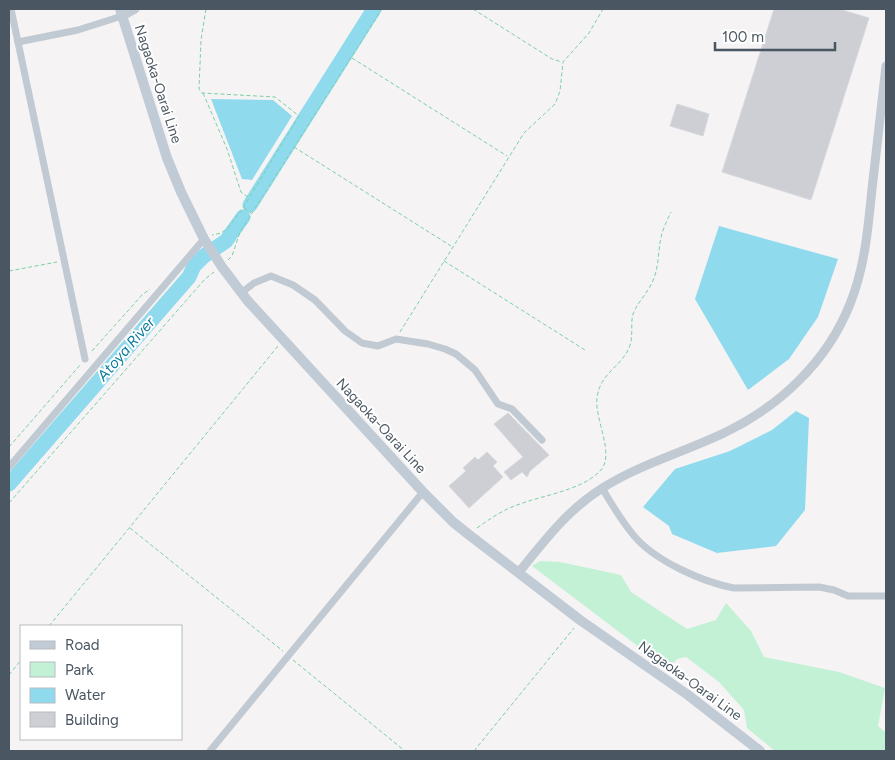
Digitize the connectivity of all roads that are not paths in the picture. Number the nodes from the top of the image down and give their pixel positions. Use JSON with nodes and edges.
{"nodes":[{"id":1,"x":11,"y":9,"type":"edge"},
{"id":2,"x":135,"y":9,"type":"edge"},
{"id":3,"x":121,"y":13,"type":"edge"},
{"id":4,"x":18,"y":42,"type":"junction"},
{"id":5,"x":886,"y":66,"type":"edge"},
{"id":6,"x":206,"y":241,"type":"junction"},
{"id":7,"x":241,"y":293,"type":"junction"},
{"id":8,"x":85,"y":359,"type":"road end"},
{"id":9,"x":542,"y":440,"type":"dead end"},
{"id":10,"x":9,"y":467,"type":"edge"},
{"id":11,"x":602,"y":488,"type":"junction"},
{"id":12,"x":423,"y":492,"type":"junction"},
{"id":13,"x":519,"y":572,"type":"junction"},
{"id":14,"x":886,"y":596,"type":"edge"},
{"id":15,"x":210,"y":751,"type":"edge"},
{"id":16,"x":760,"y":751,"type":"edge"}],
"edges":[{"from":1,"to":4,"type":"street"},
{"from":2,"to":3,"type":"street"},
{"from":3,"to":4,"type":"street"},
{"from":3,"to":6,"type":"main road","name":"Nagaoka-Oarai Line"},
{"from":4,"to":8,"type":"street"},
{"from":5,"to":11,"type":"street"},
{"from":6,"to":7,"type":"main road","name":"Nagaoka-Oarai Line"},
{"from":6,"to":10,"type":"street"},
{"from":7,"to":9,"type":"street"},
{"from":7,"to":12,"type":"main road","name":"Nagaoka-Oarai Line"},
{"from":11,"to":13,"type":"street"},
{"from":11,"to":14,"type":"street"},
{"from":12,"to":13,"type":"main road","name":"Nagaoka-Oarai Line"},
{"from":12,"to":15,"type":"street"},
{"from":13,"to":16,"type":"main road","name":"Nagaoka-Oarai Line"}]}
